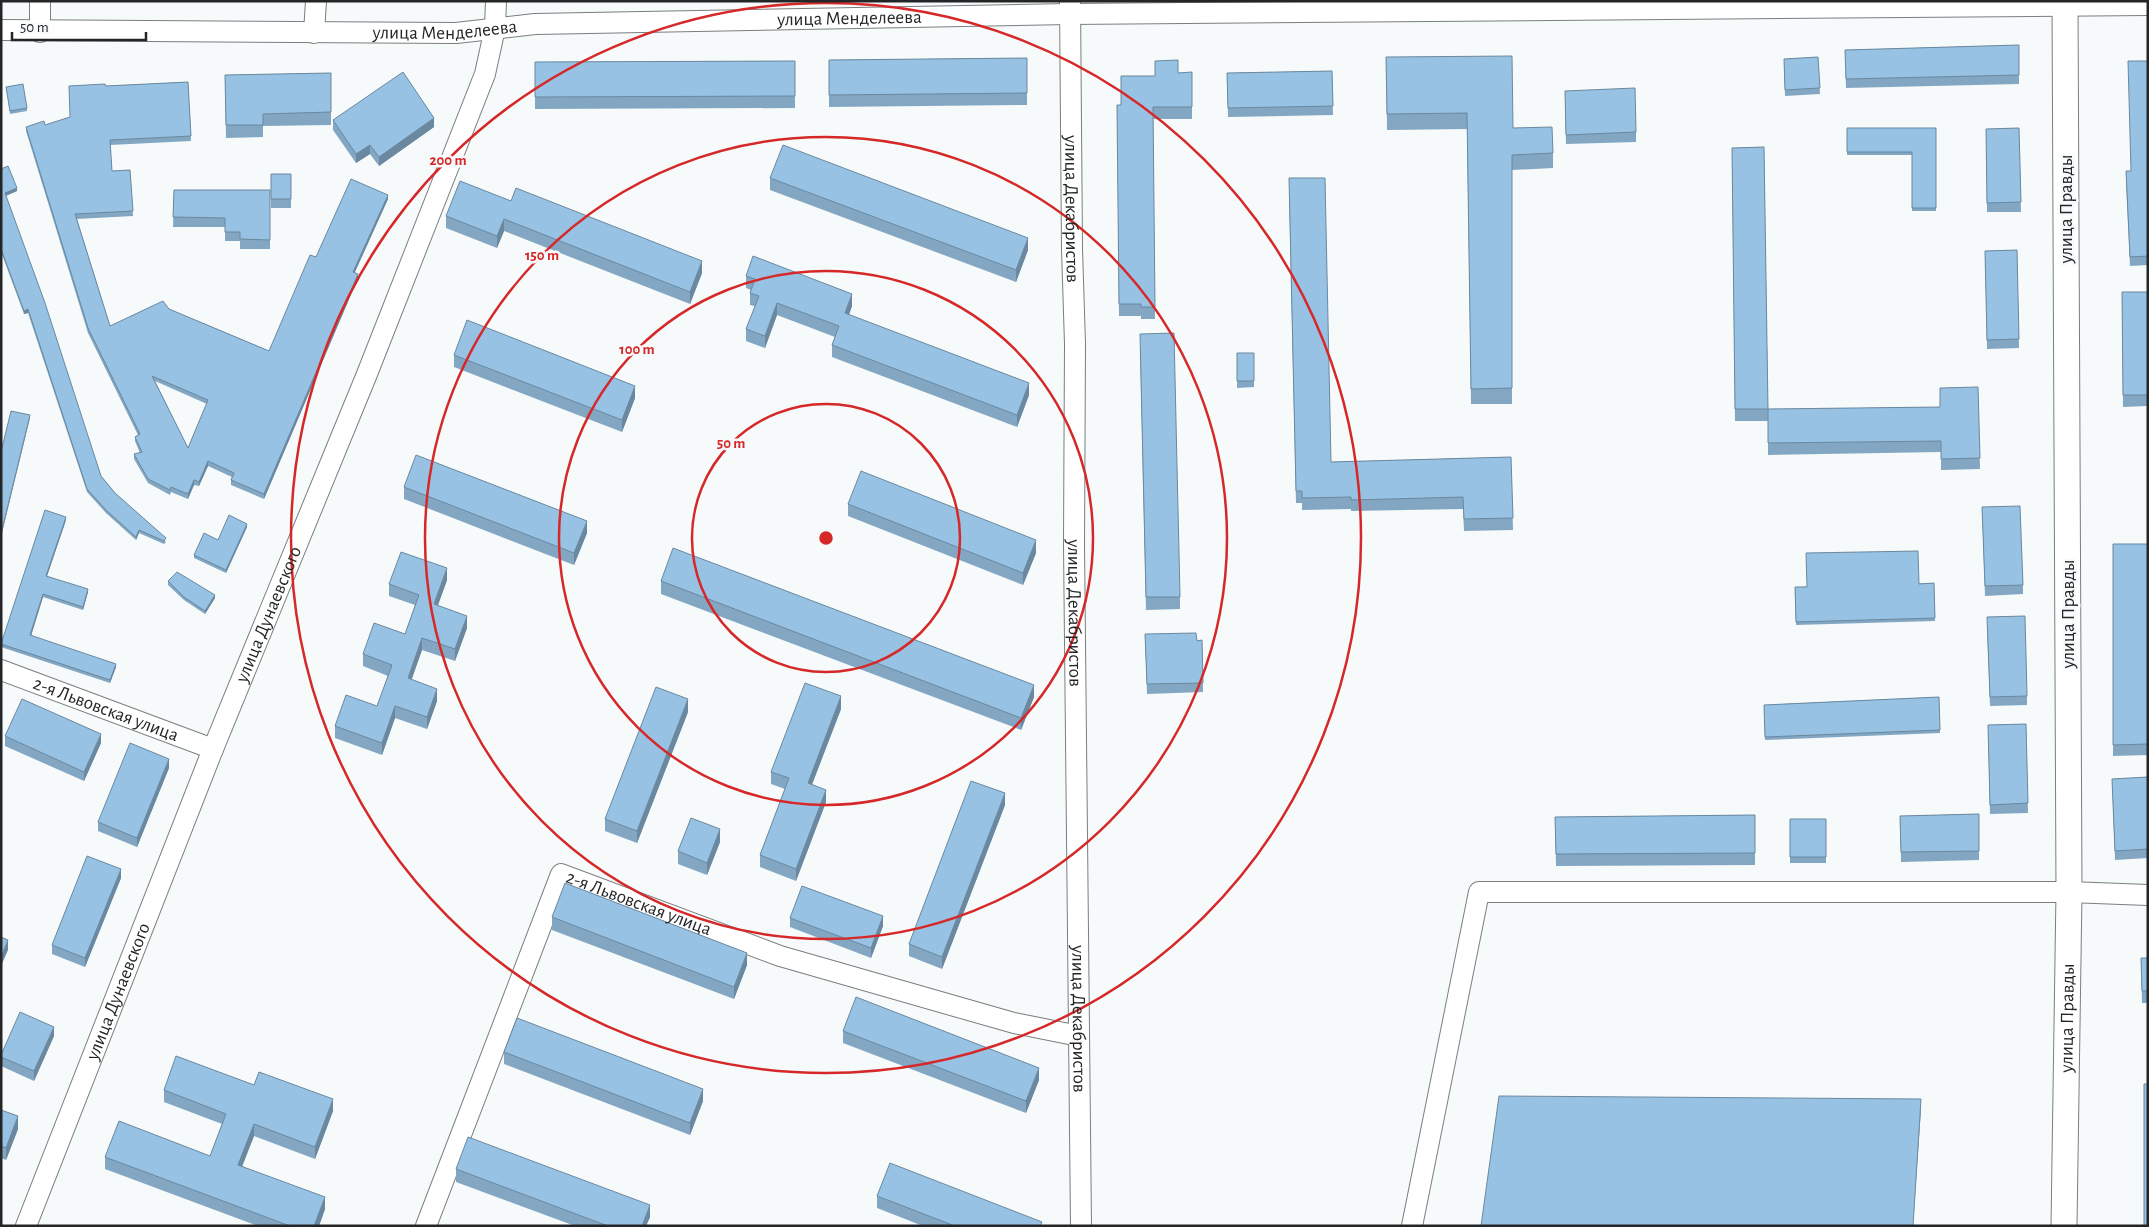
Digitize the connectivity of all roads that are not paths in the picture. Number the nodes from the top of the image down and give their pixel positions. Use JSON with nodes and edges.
{"nodes":[{"id":1,"x":40,"y":1,"type":"edge"},
{"id":2,"x":316,"y":1,"type":"edge"},
{"id":3,"x":496,"y":1,"type":"edge"},
{"id":4,"x":2065,"y":4,"type":"edge"},
{"id":5,"x":2148,"y":5,"type":"edge"},
{"id":6,"x":1070,"y":8,"type":"edge"},
{"id":7,"x":495,"y":28,"type":"junction"},
{"id":8,"x":1,"y":30,"type":"edge"},
{"id":9,"x":40,"y":32,"type":"junction"},
{"id":10,"x":314,"y":33,"type":"junction"},
{"id":11,"x":1,"y":670,"type":"edge"},
{"id":12,"x":213,"y":749,"type":"junction"},
{"id":13,"x":2069,"y":892,"type":"junction"},
{"id":14,"x":2148,"y":895,"type":"edge"},
{"id":15,"x":1079,"y":1036,"type":"junction"},
{"id":16,"x":26,"y":1226,"type":"edge"},
{"id":17,"x":426,"y":1226,"type":"edge"},
{"id":18,"x":1081,"y":1226,"type":"edge"},
{"id":19,"x":1412,"y":1226,"type":"edge"},
{"id":20,"x":2064,"y":1226,"type":"edge"}],
"edges":[{"from":1,"to":9,"type":"street"},
{"from":2,"to":10,"type":"street"},
{"from":3,"to":7,"type":"street","name":"улица Дунаевского"},
{"from":4,"to":5,"type":"street","name":"улица Менделеева"},
{"from":4,"to":6,"type":"street","name":"улица Менделеева"},
{"from":4,"to":13,"type":"street","name":"улица Правды"},
{"from":6,"to":7,"type":"street","name":"улица Менделеева"},
{"from":6,"to":15,"type":"street","name":"улица Декабристов"},
{"from":7,"to":10,"type":"street","name":"улица Менделеева"},
{"from":7,"to":12,"type":"street","name":"улица Дунаевского"},
{"from":8,"to":9,"type":"street","name":"улица Менделеева"},
{"from":9,"to":10,"type":"street","name":"улица Менделеева"},
{"from":11,"to":12,"type":"street","name":"2-я Львовская улица"},
{"from":12,"to":16,"type":"street","name":"улица Дунаевского"},
{"from":13,"to":14,"type":"street"},
{"from":13,"to":19,"type":"street"},
{"from":13,"to":20,"type":"street","name":"улица Правды"},
{"from":15,"to":17,"type":"street","name":"2-я Львовская улица"},
{"from":15,"to":18,"type":"street","name":"улица Декабристов"}]}
